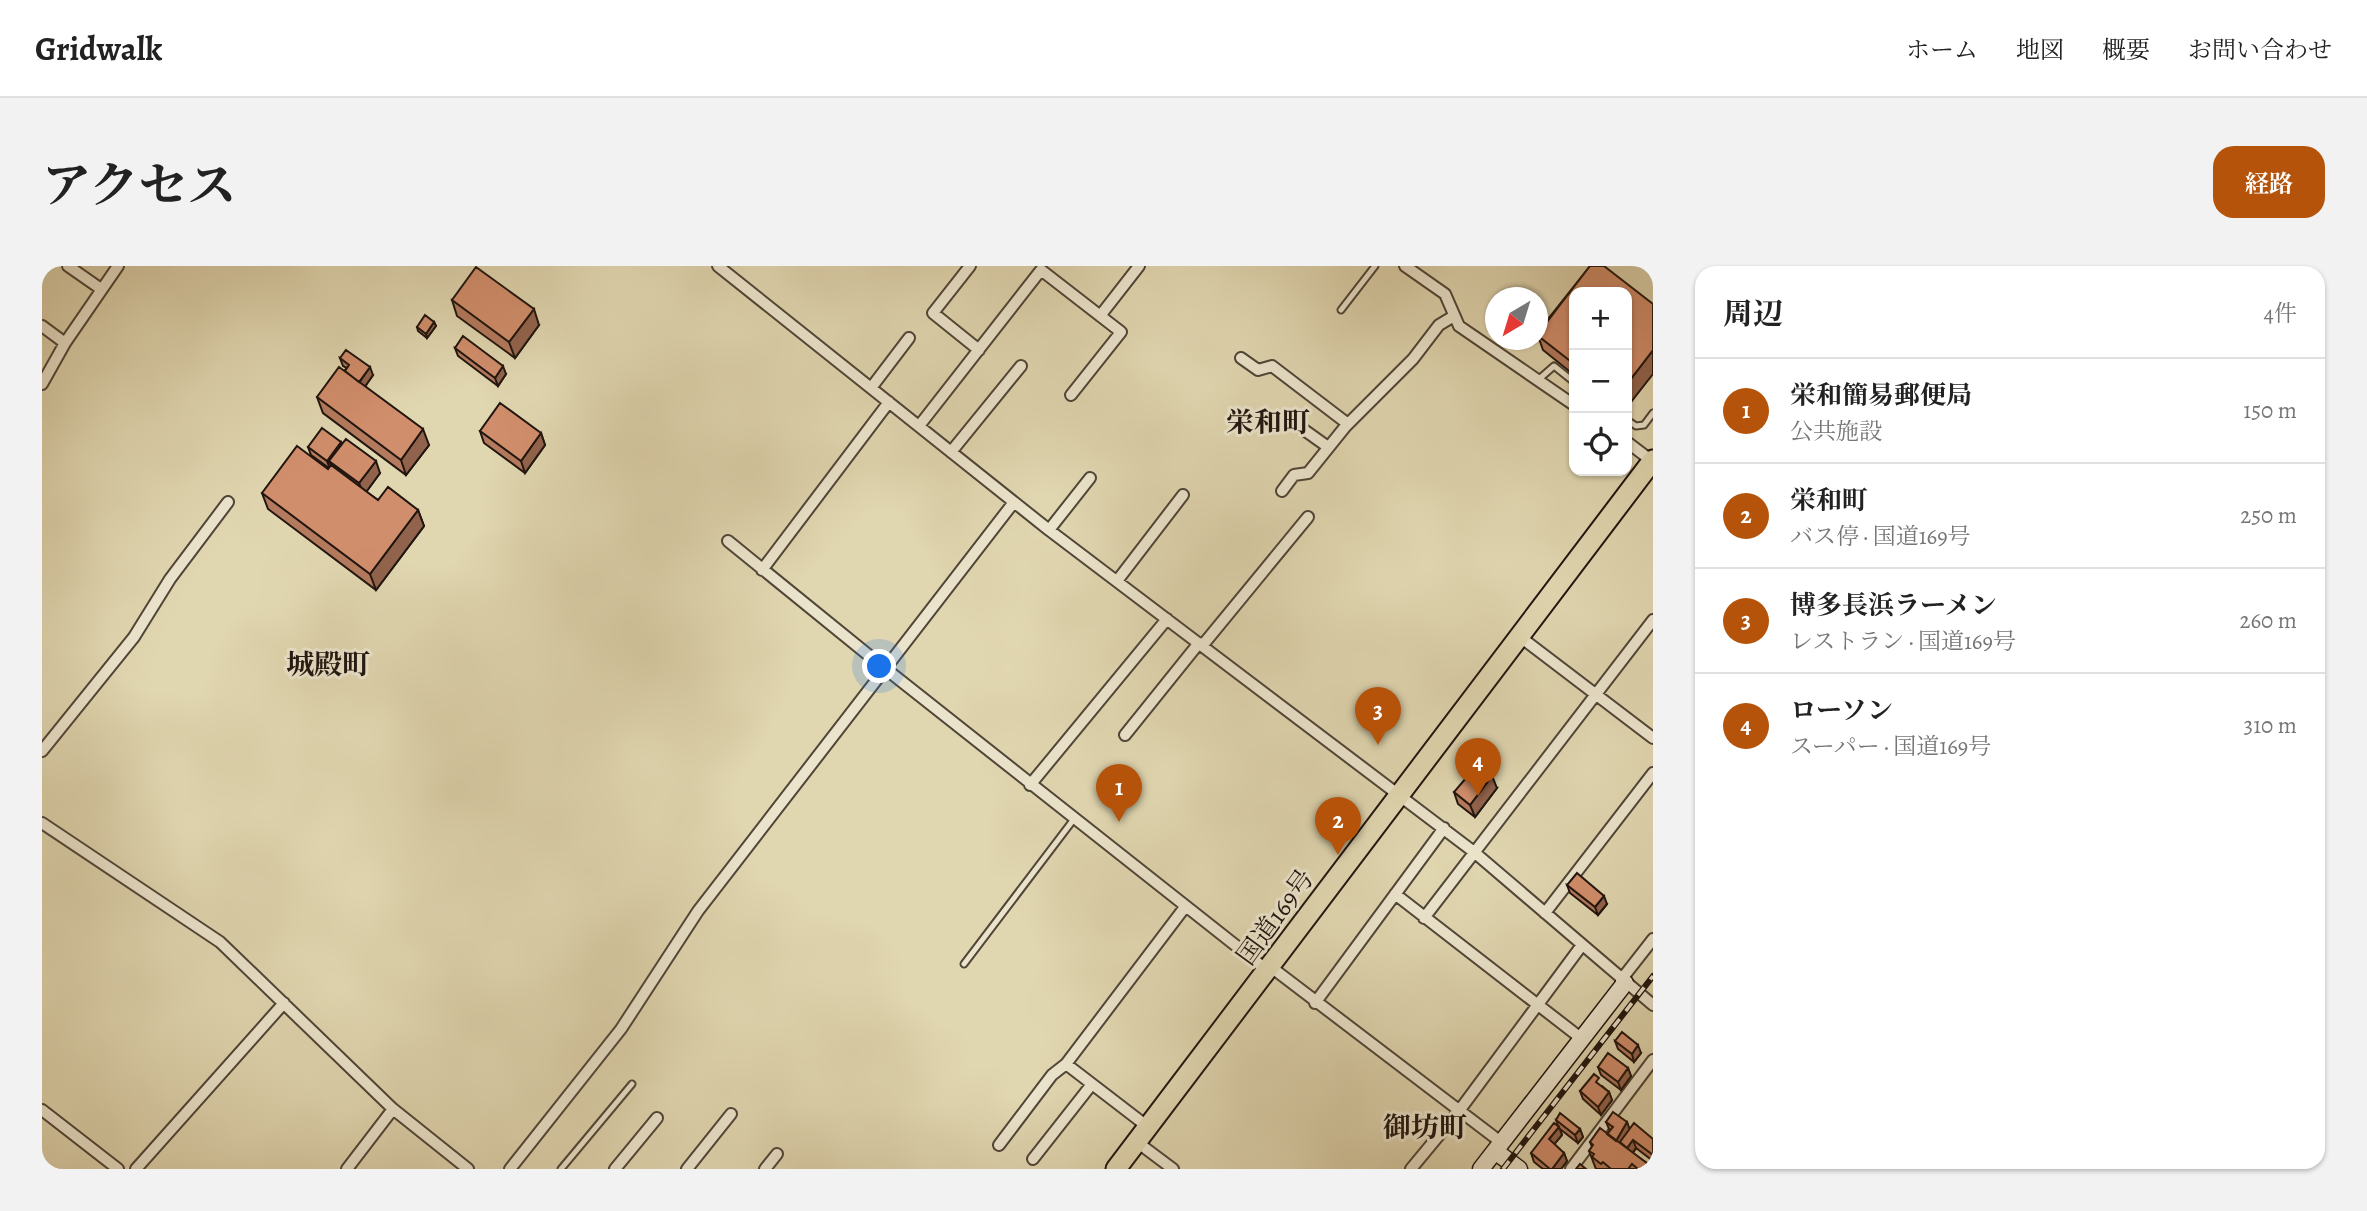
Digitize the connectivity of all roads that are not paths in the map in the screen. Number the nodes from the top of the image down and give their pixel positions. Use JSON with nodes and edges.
{"nodes":[{"id":1,"x":68,"y":266,"type":"edge"},
{"id":2,"x":118,"y":266,"type":"edge"},
{"id":3,"x":718,"y":266,"type":"edge"},
{"id":4,"x":970,"y":266,"type":"edge"},
{"id":5,"x":1139,"y":266,"type":"edge"},
{"id":6,"x":1375,"y":266,"type":"edge"},
{"id":7,"x":1405,"y":266,"type":"edge"},
{"id":8,"x":101,"y":289,"type":"junction"},
{"id":9,"x":1341,"y":310,"type":"dead end"},
{"id":10,"x":1100,"y":316,"type":"junction"},
{"id":11,"x":1454,"y":316,"type":"junction"},
{"id":12,"x":42,"y":327,"type":"edge"},
{"id":13,"x":909,"y":338,"type":"dead end"},
{"id":14,"x":65,"y":343,"type":"junction"},
{"id":15,"x":979,"y":350,"type":"junction"},
{"id":16,"x":1241,"y":358,"type":"dead end"},
{"id":17,"x":1021,"y":366,"type":"dead end"},
{"id":18,"x":1569,"y":378,"type":"edge"},
{"id":19,"x":1538,"y":380,"type":"junction"},
{"id":20,"x":42,"y":384,"type":"edge"},
{"id":21,"x":871,"y":388,"type":"junction"},
{"id":22,"x":1071,"y":396,"type":"dead end"},
{"id":23,"x":889,"y":402,"type":"junction"},
{"id":24,"x":1569,"y":402,"type":"edge"},
{"id":25,"x":1653,"y":413,"type":"edge"},
{"id":26,"x":1293,"y":422,"type":"dead end"},
{"id":27,"x":1632,"y":423,"type":"edge"},
{"id":28,"x":1348,"y":424,"type":"junction"},
{"id":29,"x":919,"y":426,"type":"junction"},
{"id":30,"x":1328,"y":447,"type":"junction"},
{"id":31,"x":1632,"y":447,"type":"edge"},
{"id":32,"x":951,"y":452,"type":"junction"},
{"id":33,"x":1651,"y":467,"type":"edge"},
{"id":34,"x":1090,"y":478,"type":"dead end"},
{"id":35,"x":1282,"y":491,"type":"dead end"},
{"id":36,"x":1183,"y":495,"type":"dead end"},
{"id":37,"x":229,"y":502,"type":"dead end"},
{"id":38,"x":1014,"y":502,"type":"junction"},
{"id":39,"x":1308,"y":517,"type":"dead end"},
{"id":40,"x":1049,"y":530,"type":"junction"},
{"id":41,"x":728,"y":541,"type":"dead end"},
{"id":42,"x":762,"y":570,"type":"junction"},
{"id":43,"x":1116,"y":581,"type":"junction"},
{"id":44,"x":1167,"y":619,"type":"junction"},
{"id":45,"x":1653,"y":620,"type":"edge"},
{"id":46,"x":1520,"y":636,"type":"junction"},
{"id":47,"x":1201,"y":645,"type":"junction"},
{"id":48,"x":887,"y":670,"type":"junction"},
{"id":49,"x":1596,"y":695,"type":"junction"},
{"id":50,"x":1125,"y":735,"type":"dead end"},
{"id":51,"x":1653,"y":738,"type":"edge"},
{"id":52,"x":42,"y":751,"type":"edge"},
{"id":53,"x":1653,"y":773,"type":"edge"},
{"id":54,"x":1030,"y":785,"type":"junction"},
{"id":55,"x":1399,"y":794,"type":"junction"},
{"id":56,"x":1074,"y":819,"type":"junction"},
{"id":57,"x":42,"y":823,"type":"edge"},
{"id":58,"x":1444,"y":828,"type":"junction"},
{"id":59,"x":1474,"y":852,"type":"junction"},
{"id":60,"x":1395,"y":894,"type":"junction"},
{"id":61,"x":1185,"y":907,"type":"junction"},
{"id":62,"x":1545,"y":913,"type":"junction"},
{"id":63,"x":1424,"y":918,"type":"junction"},
{"id":64,"x":1653,"y":939,"type":"edge"},
{"id":65,"x":1582,"y":946,"type":"junction"},
{"id":66,"x":964,"y":964,"type":"dead end"},
{"id":67,"x":1270,"y":969,"type":"junction"},
{"id":68,"x":1623,"y":981,"type":"junction"},
{"id":69,"x":284,"y":1003,"type":"junction"},
{"id":70,"x":1315,"y":1003,"type":"junction"},
{"id":71,"x":1537,"y":1005,"type":"junction"},
{"id":72,"x":1653,"y":1005,"type":"edge"},
{"id":73,"x":1582,"y":1039,"type":"junction"},
{"id":74,"x":1653,"y":1060,"type":"edge"},
{"id":75,"x":1066,"y":1064,"type":"junction"},
{"id":76,"x":632,"y":1084,"type":"dead end"},
{"id":77,"x":1092,"y":1084,"type":"junction"},
{"id":78,"x":393,"y":1109,"type":"junction"},
{"id":79,"x":42,"y":1110,"type":"edge"},
{"id":80,"x":1459,"y":1111,"type":"junction"},
{"id":81,"x":731,"y":1114,"type":"dead end"},
{"id":82,"x":657,"y":1118,"type":"dead end"},
{"id":83,"x":1142,"y":1134,"type":"junction"},
{"id":84,"x":999,"y":1145,"type":"dead end"},
{"id":85,"x":1498,"y":1147,"type":"junction"},
{"id":86,"x":777,"y":1154,"type":"dead end"},
{"id":87,"x":1033,"y":1160,"type":"dead end"},
{"id":88,"x":118,"y":1169,"type":"edge"},
{"id":89,"x":136,"y":1169,"type":"edge"},
{"id":90,"x":347,"y":1169,"type":"edge"},
{"id":91,"x":468,"y":1169,"type":"edge"},
{"id":92,"x":510,"y":1169,"type":"edge"},
{"id":93,"x":561,"y":1169,"type":"edge"},
{"id":94,"x":615,"y":1169,"type":"edge"},
{"id":95,"x":687,"y":1169,"type":"edge"},
{"id":96,"x":765,"y":1169,"type":"edge"},
{"id":97,"x":1116,"y":1169,"type":"edge"},
{"id":98,"x":1172,"y":1169,"type":"edge"},
{"id":99,"x":1410,"y":1169,"type":"edge"},
{"id":100,"x":1481,"y":1169,"type":"edge"},
{"id":101,"x":1519,"y":1169,"type":"edge"},
{"id":102,"x":1571,"y":1169,"type":"edge"}],
"edges":[{"from":1,"to":8,"type":"street"},
{"from":2,"to":8,"type":"street"},
{"from":3,"to":21,"type":"street"},
{"from":4,"to":15,"type":"street"},
{"from":5,"to":10,"type":"street"},
{"from":6,"to":9,"type":"lane"},
{"from":7,"to":11,"type":"street"},
{"from":8,"to":14,"type":"street"},
{"from":10,"to":15,"type":"street"},
{"from":10,"to":22,"type":"street"},
{"from":11,"to":19,"type":"street"},
{"from":11,"to":28,"type":"street"},
{"from":12,"to":14,"type":"street"},
{"from":13,"to":21,"type":"street"},
{"from":14,"to":20,"type":"street"},
{"from":15,"to":29,"type":"street"},
{"from":16,"to":28,"type":"street"},
{"from":17,"to":32,"type":"street"},
{"from":18,"to":19,"type":"lane"},
{"from":19,"to":24,"type":"street"},
{"from":21,"to":23,"type":"street"},
{"from":23,"to":29,"type":"street"},
{"from":23,"to":42,"type":"street"},
{"from":25,"to":27,"type":"lane"},
{"from":26,"to":30,"type":"street"},
{"from":28,"to":30,"type":"street"},
{"from":29,"to":32,"type":"street"},
{"from":30,"to":35,"type":"street"},
{"from":31,"to":33,"type":"street"},
{"from":32,"to":38,"type":"street"},
{"from":33,"to":46,"type":"highway","name":"国道169号"},
{"from":34,"to":40,"type":"street"},
{"from":36,"to":43,"type":"street"},
{"from":37,"to":52,"type":"street"},
{"from":38,"to":40,"type":"street"},
{"from":38,"to":48,"type":"street"},
{"from":39,"to":47,"type":"street"},
{"from":40,"to":43,"type":"street"},
{"from":41,"to":42,"type":"street"},
{"from":42,"to":48,"type":"street"},
{"from":43,"to":44,"type":"street"},
{"from":44,"to":47,"type":"street"},
{"from":44,"to":54,"type":"street"},
{"from":45,"to":49,"type":"street"},
{"from":46,"to":49,"type":"street"},
{"from":46,"to":55,"type":"highway","name":"国道169号"},
{"from":47,"to":50,"type":"street"},
{"from":47,"to":55,"type":"street"},
{"from":48,"to":54,"type":"street"},
{"from":48,"to":92,"type":"street"},
{"from":49,"to":51,"type":"street"},
{"from":49,"to":59,"type":"street"},
{"from":53,"to":62,"type":"street"},
{"from":54,"to":56,"type":"street"},
{"from":55,"to":58,"type":"street"},
{"from":55,"to":67,"type":"highway","name":"国道169号"},
{"from":56,"to":61,"type":"street"},
{"from":56,"to":66,"type":"lane"},
{"from":57,"to":69,"type":"street"},
{"from":58,"to":59,"type":"street"},
{"from":58,"to":60,"type":"street"},
{"from":59,"to":62,"type":"street"},
{"from":59,"to":63,"type":"street"},
{"from":60,"to":63,"type":"street"},
{"from":60,"to":70,"type":"street"},
{"from":61,"to":67,"type":"street"},
{"from":61,"to":75,"type":"street"},
{"from":62,"to":65,"type":"street"},
{"from":63,"to":71,"type":"street"},
{"from":64,"to":68,"type":"street"},
{"from":65,"to":68,"type":"street"},
{"from":65,"to":71,"type":"street"},
{"from":67,"to":70,"type":"street"},
{"from":67,"to":83,"type":"highway","name":"国道169号"},
{"from":68,"to":72,"type":"street"},
{"from":68,"to":73,"type":"street"},
{"from":69,"to":78,"type":"street"},
{"from":69,"to":89,"type":"street"},
{"from":70,"to":80,"type":"street"},
{"from":71,"to":73,"type":"street"},
{"from":71,"to":80,"type":"street"},
{"from":73,"to":85,"type":"street"},
{"from":74,"to":102,"type":"street"},
{"from":75,"to":77,"type":"street"},
{"from":75,"to":84,"type":"street"},
{"from":76,"to":93,"type":"lane"},
{"from":77,"to":83,"type":"street"},
{"from":77,"to":87,"type":"street"},
{"from":78,"to":90,"type":"street"},
{"from":78,"to":91,"type":"street"},
{"from":79,"to":88,"type":"street"},
{"from":80,"to":85,"type":"street"},
{"from":80,"to":99,"type":"street"},
{"from":81,"to":95,"type":"street"},
{"from":82,"to":94,"type":"street"},
{"from":83,"to":97,"type":"highway","name":"国道169号"},
{"from":83,"to":98,"type":"street"},
{"from":85,"to":100,"type":"street"},
{"from":85,"to":101,"type":"street"},
{"from":86,"to":96,"type":"street"}]}
